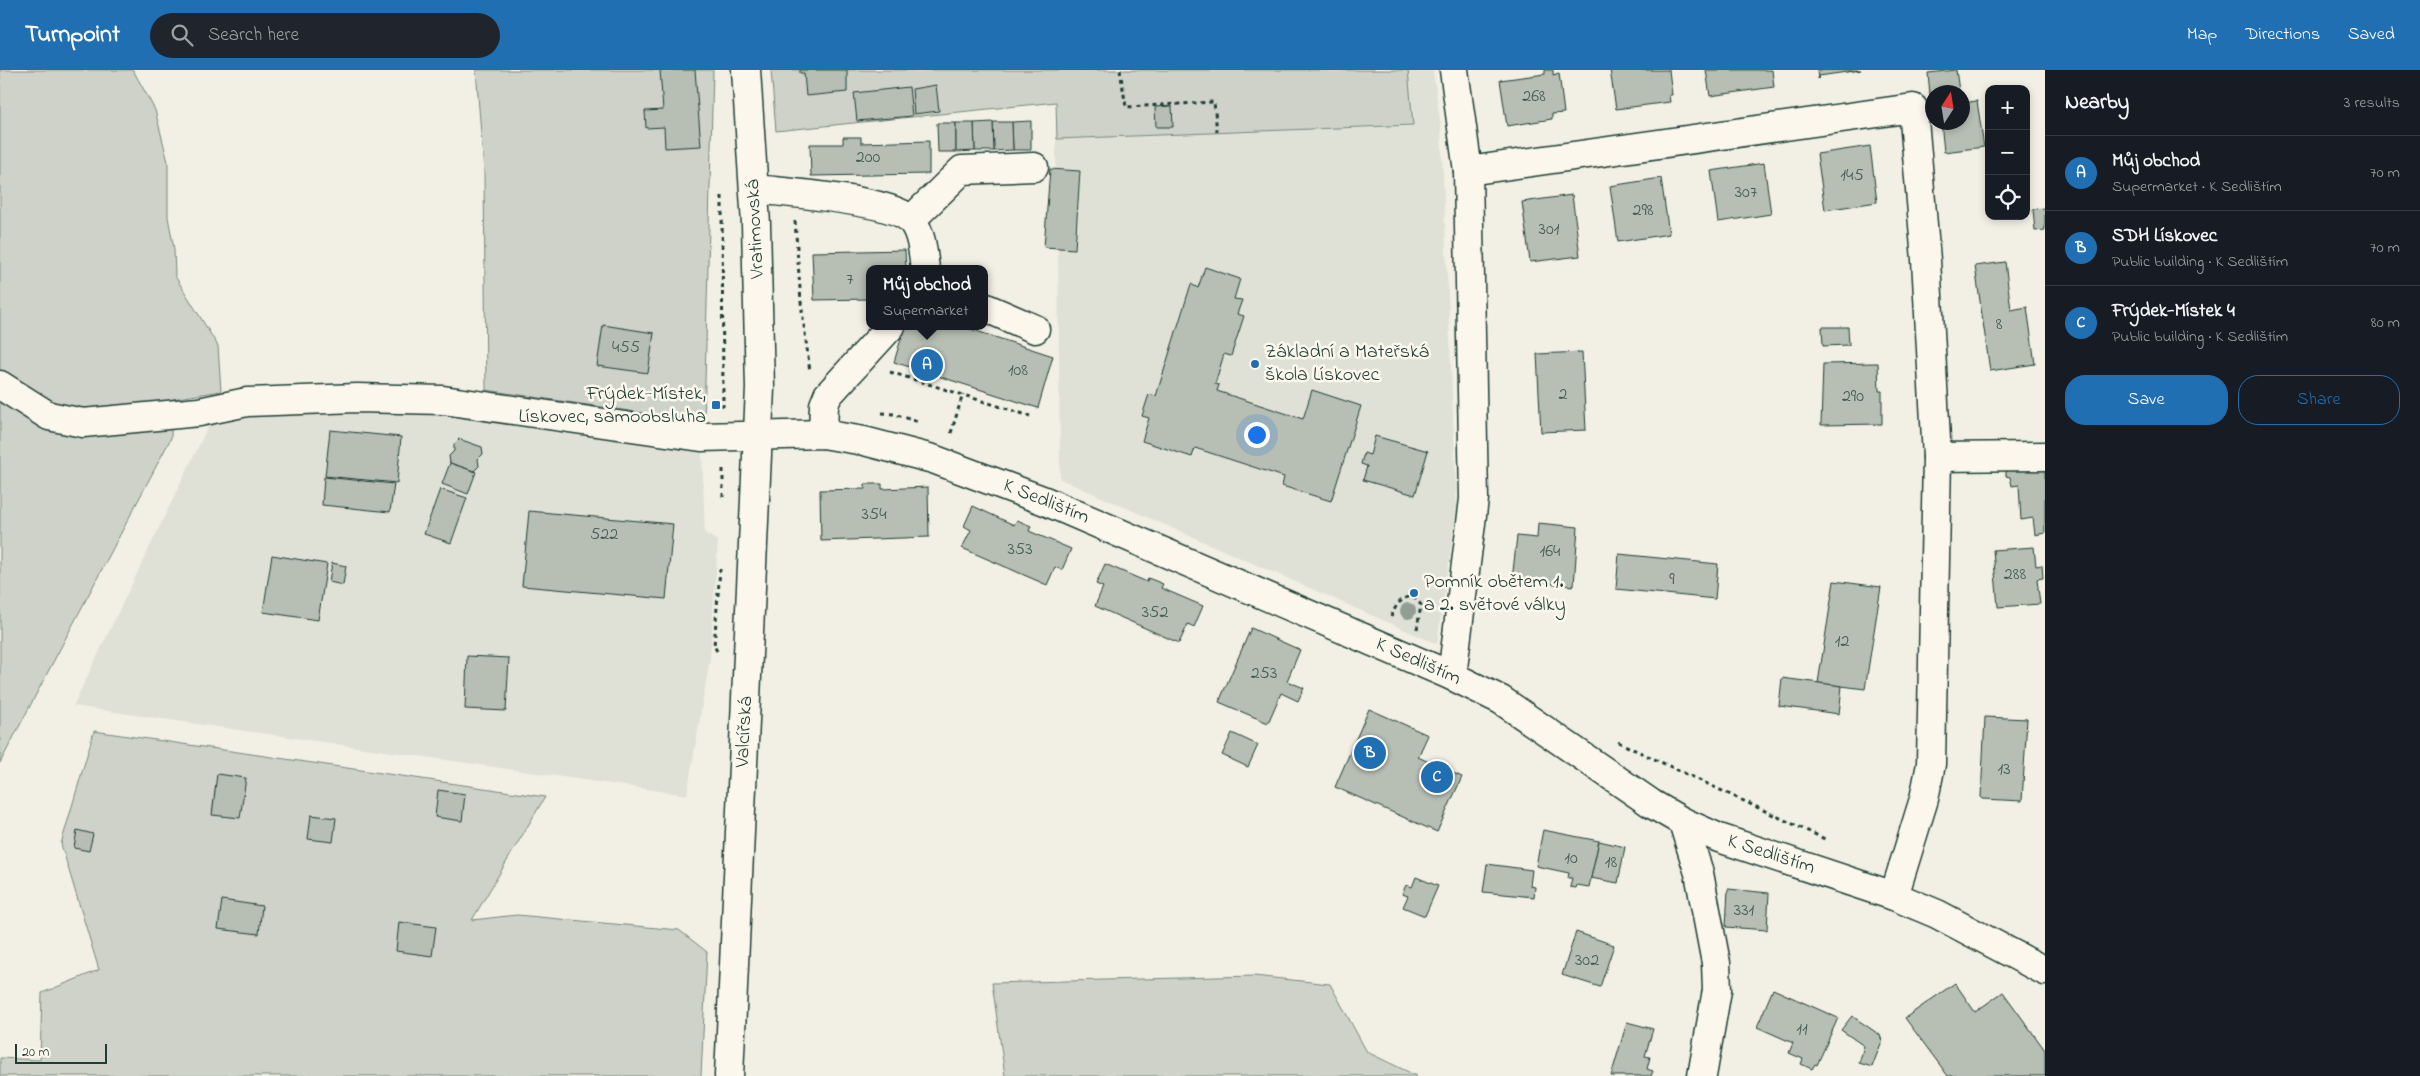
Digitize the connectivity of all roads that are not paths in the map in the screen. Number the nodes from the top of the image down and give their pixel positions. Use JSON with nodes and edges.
{"nodes":[{"id":1,"x":746,"y":70,"type":"edge"},
{"id":2,"x":1454,"y":70,"type":"edge"},
{"id":3,"x":1034,"y":168,"type":"dead end"},
{"id":4,"x":1468,"y":171,"type":"junction"},
{"id":5,"x":755,"y":189,"type":"junction"},
{"id":6,"x":911,"y":220,"type":"junction"},
{"id":7,"x":924,"y":265,"type":"edge"},
{"id":8,"x":988,"y":309,"type":"edge"},
{"id":9,"x":1034,"y":329,"type":"dead end"},
{"id":10,"x":887,"y":330,"type":"edge"},
{"id":11,"x":0,"y":385,"type":"edge"},
{"id":12,"x":760,"y":388,"type":"joint"},
{"id":13,"x":822,"y":434,"type":"junction"},
{"id":14,"x":758,"y":435,"type":"junction"},
{"id":15,"x":2045,"y":456,"type":"edge"},
{"id":16,"x":1937,"y":457,"type":"junction"},
{"id":17,"x":1452,"y":676,"type":"junction"},
{"id":18,"x":1683,"y":822,"type":"junction"},
{"id":19,"x":1894,"y":896,"type":"junction"},
{"id":20,"x":2045,"y":971,"type":"edge"},
{"id":21,"x":729,"y":1076,"type":"edge"},
{"id":22,"x":1702,"y":1076,"type":"edge"}],
"edges":[{"from":1,"to":5,"type":"street","name":"Vratimovská"},
{"from":2,"to":4,"type":"street"},
{"from":3,"to":6,"type":"street"},
{"from":4,"to":16,"type":"street"},
{"from":4,"to":17,"type":"street"},
{"from":5,"to":6,"type":"street"},
{"from":5,"to":12,"type":"street","name":"Vratimovská"},
{"from":6,"to":7,"type":"street"},
{"from":8,"to":9,"type":"street"},
{"from":10,"to":13,"type":"street"},
{"from":11,"to":14,"type":"street","name":"K Sedlištím"},
{"from":12,"to":14,"type":"street","name":"Valcířská"},
{"from":13,"to":14,"type":"street","name":"K Sedlištím"},
{"from":13,"to":17,"type":"street","name":"K Sedlištím"},
{"from":14,"to":21,"type":"street","name":"Valcířská"},
{"from":15,"to":16,"type":"street"},
{"from":16,"to":19,"type":"street"},
{"from":17,"to":18,"type":"street","name":"K Sedlištím"},
{"from":18,"to":19,"type":"street","name":"K Sedlištím"},
{"from":18,"to":22,"type":"street"},
{"from":19,"to":20,"type":"street","name":"K Sedlištím"}]}
